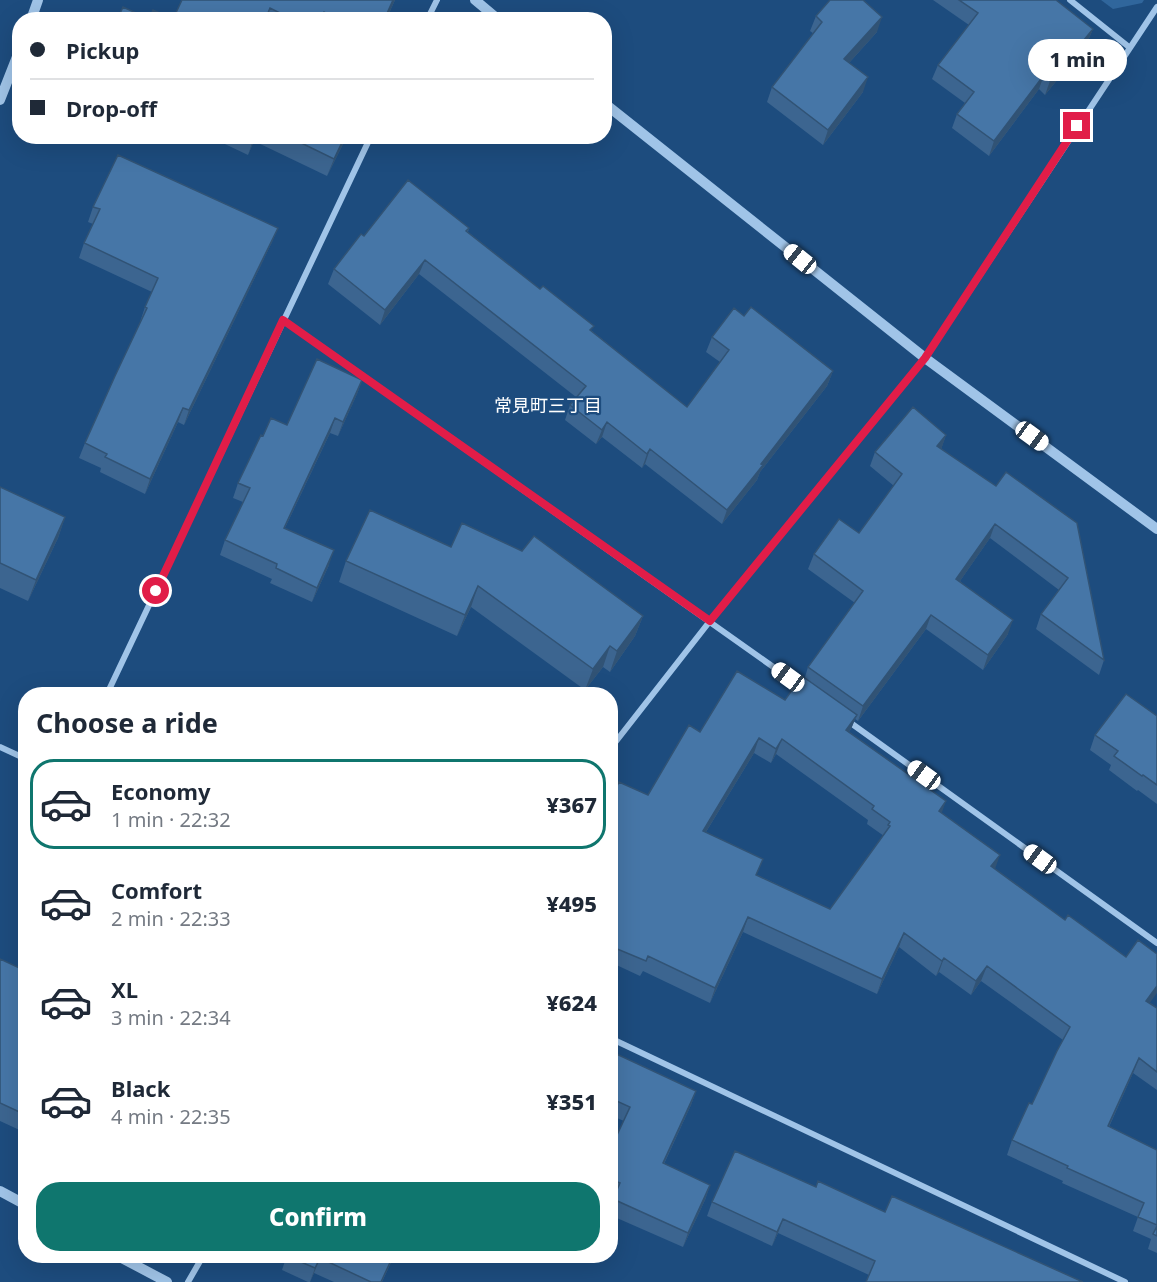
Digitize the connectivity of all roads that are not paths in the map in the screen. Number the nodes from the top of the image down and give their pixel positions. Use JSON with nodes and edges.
{"nodes":[{"id":1,"x":475,"y":0,"type":"edge"},
{"id":2,"x":1070,"y":0,"type":"edge"},
{"id":3,"x":1157,"y":7,"type":"edge"},
{"id":4,"x":489,"y":12,"type":"edge"},
{"id":5,"x":1130,"y":47,"type":"junction"},
{"id":6,"x":12,"y":69,"type":"edge"},
{"id":7,"x":0,"y":100,"type":"edge"},
{"id":8,"x":612,"y":109,"type":"edge"},
{"id":9,"x":367,"y":144,"type":"edge"},
{"id":10,"x":283,"y":320,"type":"junction"},
{"id":11,"x":925,"y":358,"type":"junction"},
{"id":12,"x":1157,"y":529,"type":"edge"},
{"id":13,"x":710,"y":621,"type":"junction"},
{"id":14,"x":110,"y":687,"type":"edge"},
{"id":15,"x":807,"y":691,"type":"edge"},
{"id":16,"x":846,"y":719,"type":"edge"},
{"id":17,"x":618,"y":739,"type":"edge"},
{"id":18,"x":0,"y":747,"type":"edge"},
{"id":19,"x":18,"y":755,"type":"edge"},
{"id":20,"x":1157,"y":943,"type":"edge"},
{"id":21,"x":618,"y":1042,"type":"edge"},
{"id":22,"x":0,"y":1191,"type":"edge"},
{"id":23,"x":18,"y":1201,"type":"edge"},
{"id":24,"x":131,"y":1263,"type":"edge"},
{"id":25,"x":199,"y":1263,"type":"edge"},
{"id":26,"x":167,"y":1282,"type":"edge"},
{"id":27,"x":188,"y":1282,"type":"edge"},
{"id":28,"x":1125,"y":1282,"type":"edge"}],
"edges":[{"from":1,"to":4,"type":"street"},
{"from":2,"to":5,"type":"street"},
{"from":3,"to":5,"type":"street"},
{"from":5,"to":11,"type":"street"},
{"from":6,"to":7,"type":"street"},
{"from":8,"to":11,"type":"street"},
{"from":9,"to":10,"type":"street"},
{"from":10,"to":13,"type":"street"},
{"from":10,"to":14,"type":"street"},
{"from":11,"to":12,"type":"street"},
{"from":11,"to":13,"type":"street"},
{"from":13,"to":15,"type":"street"},
{"from":13,"to":17,"type":"street"},
{"from":16,"to":20,"type":"street"},
{"from":18,"to":19,"type":"street"},
{"from":21,"to":28,"type":"street"},
{"from":22,"to":23,"type":"street"},
{"from":24,"to":26,"type":"street"},
{"from":25,"to":27,"type":"street"}]}
